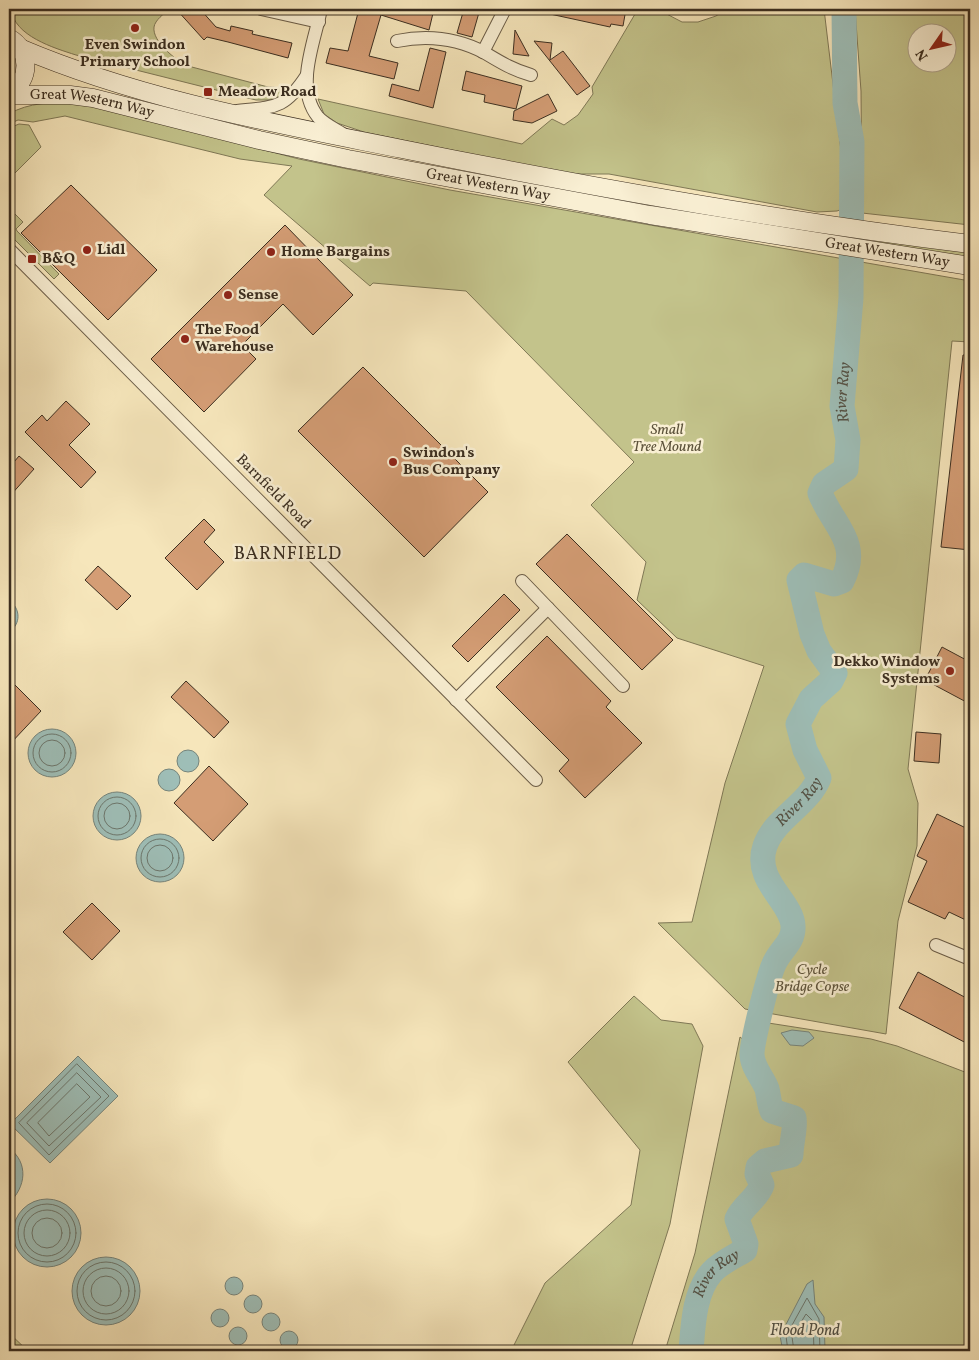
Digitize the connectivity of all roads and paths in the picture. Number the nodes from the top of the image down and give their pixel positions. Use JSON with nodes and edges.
{"nodes":[{"id":1,"x":261,"y":9,"type":"edge"},
{"id":2,"x":321,"y":9,"type":"edge"},
{"id":3,"x":505,"y":9,"type":"edge"},
{"id":4,"x":319,"y":22,"type":"junction"},
{"id":5,"x":12,"y":39,"type":"edge"},
{"id":6,"x":397,"y":41,"type":"dead end"},
{"id":7,"x":483,"y":52,"type":"junction"},
{"id":8,"x":307,"y":75,"type":"junction"},
{"id":9,"x":530,"y":75,"type":"dead end"},
{"id":10,"x":9,"y":94,"type":"edge"},
{"id":11,"x":224,"y":113,"type":"junction"},
{"id":12,"x":352,"y":139,"type":"junction"},
{"id":13,"x":970,"y":244,"type":"edge"},
{"id":14,"x":9,"y":249,"type":"edge"},
{"id":15,"x":970,"y":266,"type":"edge"},
{"id":16,"x":522,"y":581,"type":"dead end"},
{"id":17,"x":548,"y":608,"type":"junction"},
{"id":18,"x":623,"y":686,"type":"dead end"},
{"id":19,"x":456,"y":700,"type":"junction"},
{"id":20,"x":536,"y":780,"type":"dead end"},
{"id":21,"x":936,"y":945,"type":"dead end"},
{"id":22,"x":970,"y":959,"type":"edge"}],
"edges":[{"from":1,"to":4,"type":"street"},
{"from":2,"to":4,"type":"street"},
{"from":3,"to":7,"type":"street"},
{"from":4,"to":8,"type":"street"},
{"from":5,"to":10,"type":"main road"},
{"from":5,"to":11,"type":"main road","name":"Great Western Way"},
{"from":6,"to":7,"type":"street"},
{"from":7,"to":9,"type":"street"},
{"from":8,"to":11,"type":"street"},
{"from":8,"to":12,"type":"street"},
{"from":10,"to":15,"type":"main road","name":"Great Western Way"},
{"from":11,"to":12,"type":"main road","name":"Great Western Way"},
{"from":12,"to":13,"type":"main road","name":"Great Western Way"},
{"from":14,"to":19,"type":"street","name":"Barnfield Road"},
{"from":16,"to":17,"type":"street"},
{"from":17,"to":18,"type":"street"},
{"from":17,"to":19,"type":"street"},
{"from":19,"to":20,"type":"street","name":"Barnfield Road"},
{"from":21,"to":22,"type":"street"}]}
